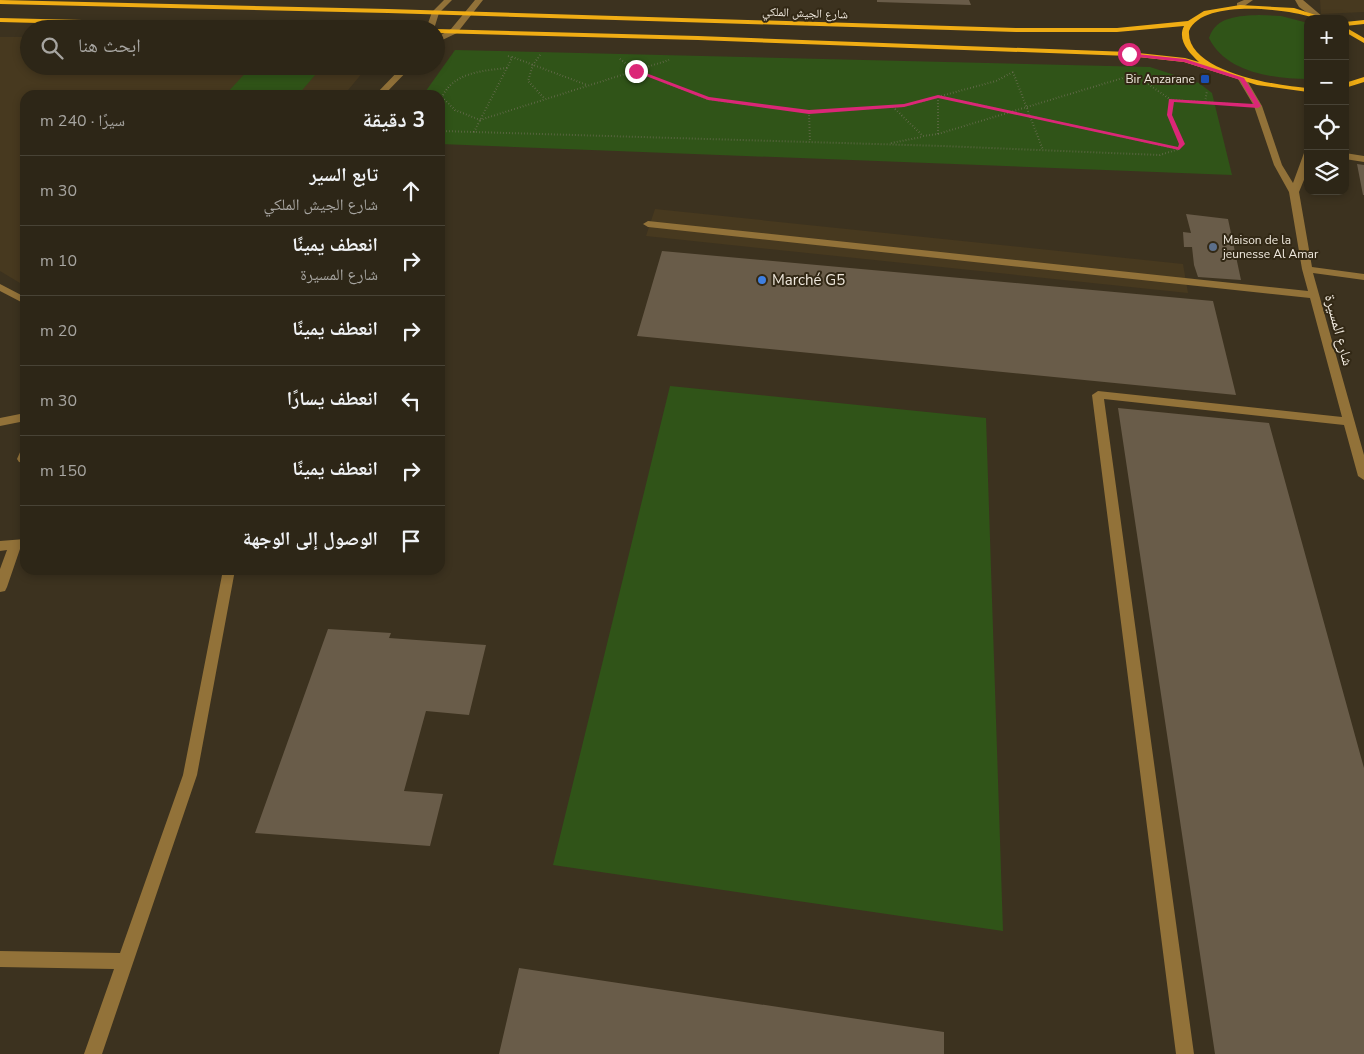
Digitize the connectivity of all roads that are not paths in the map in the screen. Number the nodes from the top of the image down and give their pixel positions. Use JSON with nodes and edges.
{"nodes":[{"id":1,"x":448,"y":0,"type":"edge"},
{"id":2,"x":479,"y":0,"type":"edge"},
{"id":3,"x":1249,"y":0,"type":"edge"},
{"id":4,"x":1299,"y":0,"type":"edge"},
{"id":5,"x":0,"y":2,"type":"edge"},
{"id":6,"x":88,"y":2,"type":"edge"},
{"id":7,"x":1240,"y":5,"type":"junction"},
{"id":8,"x":436,"y":12,"type":"junction"},
{"id":9,"x":467,"y":14,"type":"junction"},
{"id":10,"x":1310,"y":15,"type":"edge"},
{"id":11,"x":1317,"y":15,"type":"edge"},
{"id":12,"x":0,"y":20,"type":"edge"},
{"id":13,"x":20,"y":20,"type":"edge"},
{"id":14,"x":433,"y":20,"type":"edge"},
{"id":15,"x":1364,"y":22,"type":"edge"},
{"id":16,"x":1189,"y":23,"type":"junction"},
{"id":17,"x":1349,"y":24,"type":"edge"},
{"id":18,"x":445,"y":31,"type":"edge"},
{"id":19,"x":454,"y":31,"type":"junction"},
{"id":20,"x":1349,"y":32,"type":"edge"},
{"id":21,"x":445,"y":36,"type":"edge"},
{"id":22,"x":1364,"y":42,"type":"edge"},
{"id":23,"x":1222,"y":71,"type":"junction"},
{"id":24,"x":399,"y":75,"type":"edge"},
{"id":25,"x":1242,"y":79,"type":"junction"},
{"id":26,"x":1364,"y":79,"type":"edge"},
{"id":27,"x":1349,"y":85,"type":"edge"},
{"id":28,"x":384,"y":90,"type":"edge"},
{"id":29,"x":1304,"y":90,"type":"edge"},
{"id":30,"x":1349,"y":157,"type":"edge"},
{"id":31,"x":1364,"y":159,"type":"edge"},
{"id":32,"x":1304,"y":168,"type":"edge"},
{"id":33,"x":1294,"y":192,"type":"junction"},
{"id":34,"x":648,"y":224,"type":"dead end"},
{"id":35,"x":1307,"y":268,"type":"junction"},
{"id":36,"x":1364,"y":277,"type":"edge"},
{"id":37,"x":0,"y":287,"type":"edge"},
{"id":38,"x":1314,"y":295,"type":"junction"},
{"id":39,"x":20,"y":299,"type":"edge"},
{"id":40,"x":20,"y":418,"type":"edge"},
{"id":41,"x":0,"y":422,"type":"edge"},
{"id":42,"x":1349,"y":422,"type":"junction"},
{"id":43,"x":1364,"y":476,"type":"edge"},
{"id":44,"x":20,"y":544,"type":"edge"},
{"id":45,"x":0,"y":546,"type":"edge"},
{"id":46,"x":228,"y":575,"type":"edge"},
{"id":47,"x":0,"y":587,"type":"edge"},
{"id":48,"x":0,"y":959,"type":"edge"},
{"id":49,"x":126,"y":962,"type":"junction"},
{"id":50,"x":94,"y":1054,"type":"edge"},
{"id":51,"x":1185,"y":1054,"type":"edge"}],
"edges":[{"from":1,"to":8,"type":"street"},
{"from":2,"to":9,"type":"street"},
{"from":3,"to":7,"type":"street"},
{"from":4,"to":11,"type":"street"},
{"from":5,"to":6,"type":"main road","name":"شارع الجيش الملكي"},
{"from":6,"to":8,"type":"main road","name":"شارع الجيش الملكي"},
{"from":7,"to":10,"type":"main road"},
{"from":7,"to":16,"type":"main road"},
{"from":8,"to":9,"type":"main road","name":"شارع الجيش الملكي"},
{"from":8,"to":14,"type":"street"},
{"from":9,"to":16,"type":"main road","name":"شارع الجيش الملكي"},
{"from":9,"to":19,"type":"street"},
{"from":12,"to":13,"type":"main road"},
{"from":15,"to":17,"type":"main road"},
{"from":16,"to":23,"type":"main road"},
{"from":18,"to":19,"type":"main road","name":"شارع الجيش الملكي"},
{"from":19,"to":21,"type":"street"},
{"from":19,"to":23,"type":"main road","name":"شارع الجيش الملكي"},
{"from":20,"to":22,"type":"main road"},
{"from":23,"to":25,"type":"main road"},
{"from":24,"to":28,"type":"street"},
{"from":25,"to":29,"type":"main road"},
{"from":25,"to":33,"type":"street","name":"شارع المسيرة"},
{"from":26,"to":27,"type":"main road"},
{"from":30,"to":31,"type":"street"},
{"from":32,"to":33,"type":"street"},
{"from":33,"to":35,"type":"street","name":"شارع المسيرة"},
{"from":34,"to":38,"type":"street"},
{"from":35,"to":36,"type":"street"},
{"from":35,"to":38,"type":"street","name":"شارع المسيرة"},
{"from":37,"to":39,"type":"street"},
{"from":38,"to":42,"type":"street","name":"شارع المسيرة"},
{"from":40,"to":41,"type":"street"},
{"from":42,"to":43,"type":"street","name":"شارع المسيرة"},
{"from":42,"to":51,"type":"street"},
{"from":44,"to":45,"type":"street"},
{"from":44,"to":47,"type":"street"},
{"from":46,"to":49,"type":"street"},
{"from":48,"to":49,"type":"street"},
{"from":49,"to":50,"type":"street"}]}
